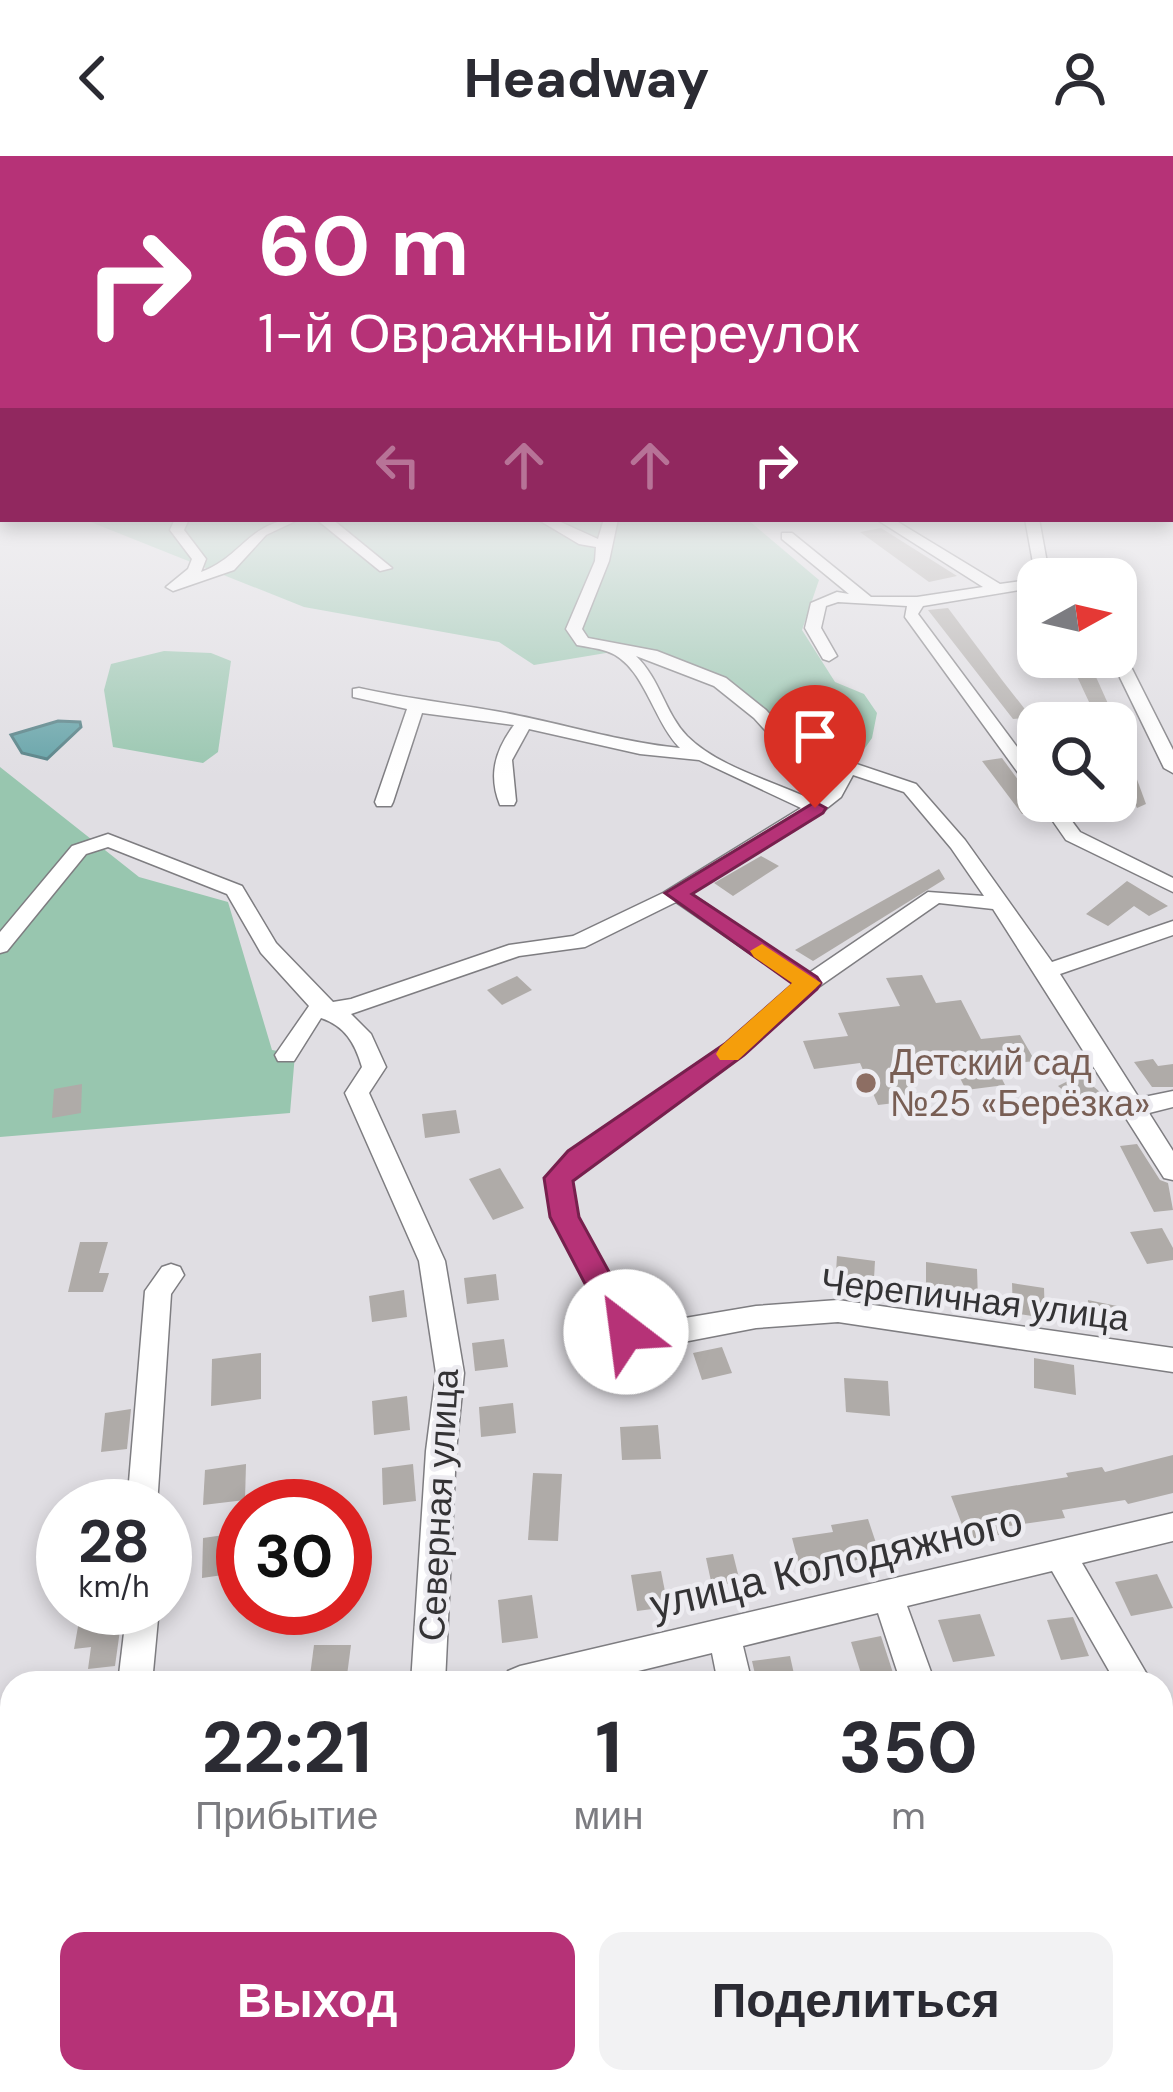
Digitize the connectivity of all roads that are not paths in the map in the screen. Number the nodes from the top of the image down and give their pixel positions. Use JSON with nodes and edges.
{"nodes":[{"id":1,"x":587,"y":596,"type":"edge"},
{"id":2,"x":861,"y":596,"type":"edge"},
{"id":3,"x":951,"y":596,"type":"edge"},
{"id":4,"x":867,"y":601,"type":"junction"},
{"id":5,"x":916,"y":602,"type":"junction"},
{"id":6,"x":615,"y":651,"type":"junction"},
{"id":7,"x":829,"y":656,"type":"dead end"},
{"id":8,"x":1128,"y":678,"type":"edge"},
{"id":9,"x":359,"y":693,"type":"dead end"},
{"id":10,"x":416,"y":706,"type":"junction"},
{"id":11,"x":523,"y":725,"type":"junction"},
{"id":12,"x":708,"y":756,"type":"junction"},
{"id":13,"x":1017,"y":759,"type":"edge"},
{"id":14,"x":1173,"y":768,"type":"edge"},
{"id":15,"x":848,"y":770,"type":"junction"},
{"id":16,"x":507,"y":801,"type":"dead end"},
{"id":17,"x":384,"y":802,"type":"dead end"},
{"id":18,"x":815,"y":808,"type":"junction"},
{"id":19,"x":1063,"y":822,"type":"edge"},
{"id":20,"x":1173,"y":886,"type":"edge"},
{"id":21,"x":676,"y":893,"type":"junction"},
{"id":22,"x":1001,"y":904,"type":"junction"},
{"id":23,"x":1173,"y":928,"type":"edge"},
{"id":24,"x":0,"y":946,"type":"edge"},
{"id":25,"x":1047,"y":971,"type":"junction"},
{"id":26,"x":808,"y":983,"type":"junction"},
{"id":27,"x":330,"y":1008,"type":"junction"},
{"id":28,"x":286,"y":1054,"type":"dead end"},
{"id":29,"x":1173,"y":1099,"type":"edge"},
{"id":30,"x":1133,"y":1108,"type":"junction"},
{"id":31,"x":1173,"y":1171,"type":"edge"},
{"id":32,"x":171,"y":1275,"type":"dead end"},
{"id":33,"x":1173,"y":1360,"type":"edge"},
{"id":34,"x":140,"y":1479,"type":"edge"},
{"id":35,"x":1173,"y":1528,"type":"edge"},
{"id":36,"x":1060,"y":1555,"type":"junction"},
{"id":37,"x":887,"y":1593,"type":"junction"},
{"id":38,"x":724,"y":1634,"type":"junction"},
{"id":39,"x":140,"y":1635,"type":"edge"},
{"id":40,"x":136,"y":1671,"type":"edge"},
{"id":41,"x":429,"y":1671,"type":"edge"},
{"id":42,"x":570,"y":1671,"type":"edge"},
{"id":43,"x":732,"y":1671,"type":"edge"},
{"id":44,"x":914,"y":1671,"type":"edge"},
{"id":45,"x":1128,"y":1671,"type":"edge"}],
"edges":[{"from":1,"to":6,"type":"street"},
{"from":2,"to":4,"type":"street"},
{"from":3,"to":5,"type":"street"},
{"from":4,"to":5,"type":"street"},
{"from":4,"to":7,"type":"street"},
{"from":5,"to":13,"type":"street"},
{"from":6,"to":12,"type":"street"},
{"from":6,"to":15,"type":"street"},
{"from":8,"to":14,"type":"street"},
{"from":9,"to":10,"type":"street"},
{"from":10,"to":11,"type":"street"},
{"from":10,"to":17,"type":"street"},
{"from":11,"to":12,"type":"street"},
{"from":11,"to":16,"type":"street"},
{"from":12,"to":18,"type":"street"},
{"from":15,"to":18,"type":"street"},
{"from":15,"to":22,"type":"street"},
{"from":18,"to":21,"type":"street"},
{"from":19,"to":20,"type":"street"},
{"from":21,"to":26,"type":"street"},
{"from":21,"to":27,"type":"street"},
{"from":22,"to":25,"type":"street"},
{"from":22,"to":26,"type":"street"},
{"from":23,"to":25,"type":"street"},
{"from":24,"to":27,"type":"street"},
{"from":25,"to":30,"type":"street"},
{"from":26,"to":33,"type":"street","name":"Черепичная улица"},
{"from":27,"to":28,"type":"street"},
{"from":27,"to":41,"type":"street","name":"Северная улица"},
{"from":29,"to":30,"type":"street"},
{"from":30,"to":31,"type":"street"},
{"from":32,"to":34,"type":"street"},
{"from":35,"to":36,"type":"street","name":"улица Колодяжного"},
{"from":36,"to":37,"type":"street","name":"улица Колодяжного"},
{"from":36,"to":45,"type":"street"},
{"from":37,"to":38,"type":"street","name":"улица Колодяжного"},
{"from":37,"to":44,"type":"street"},
{"from":38,"to":42,"type":"street","name":"улица Колодяжного"},
{"from":38,"to":43,"type":"street"},
{"from":39,"to":40,"type":"street"}]}
